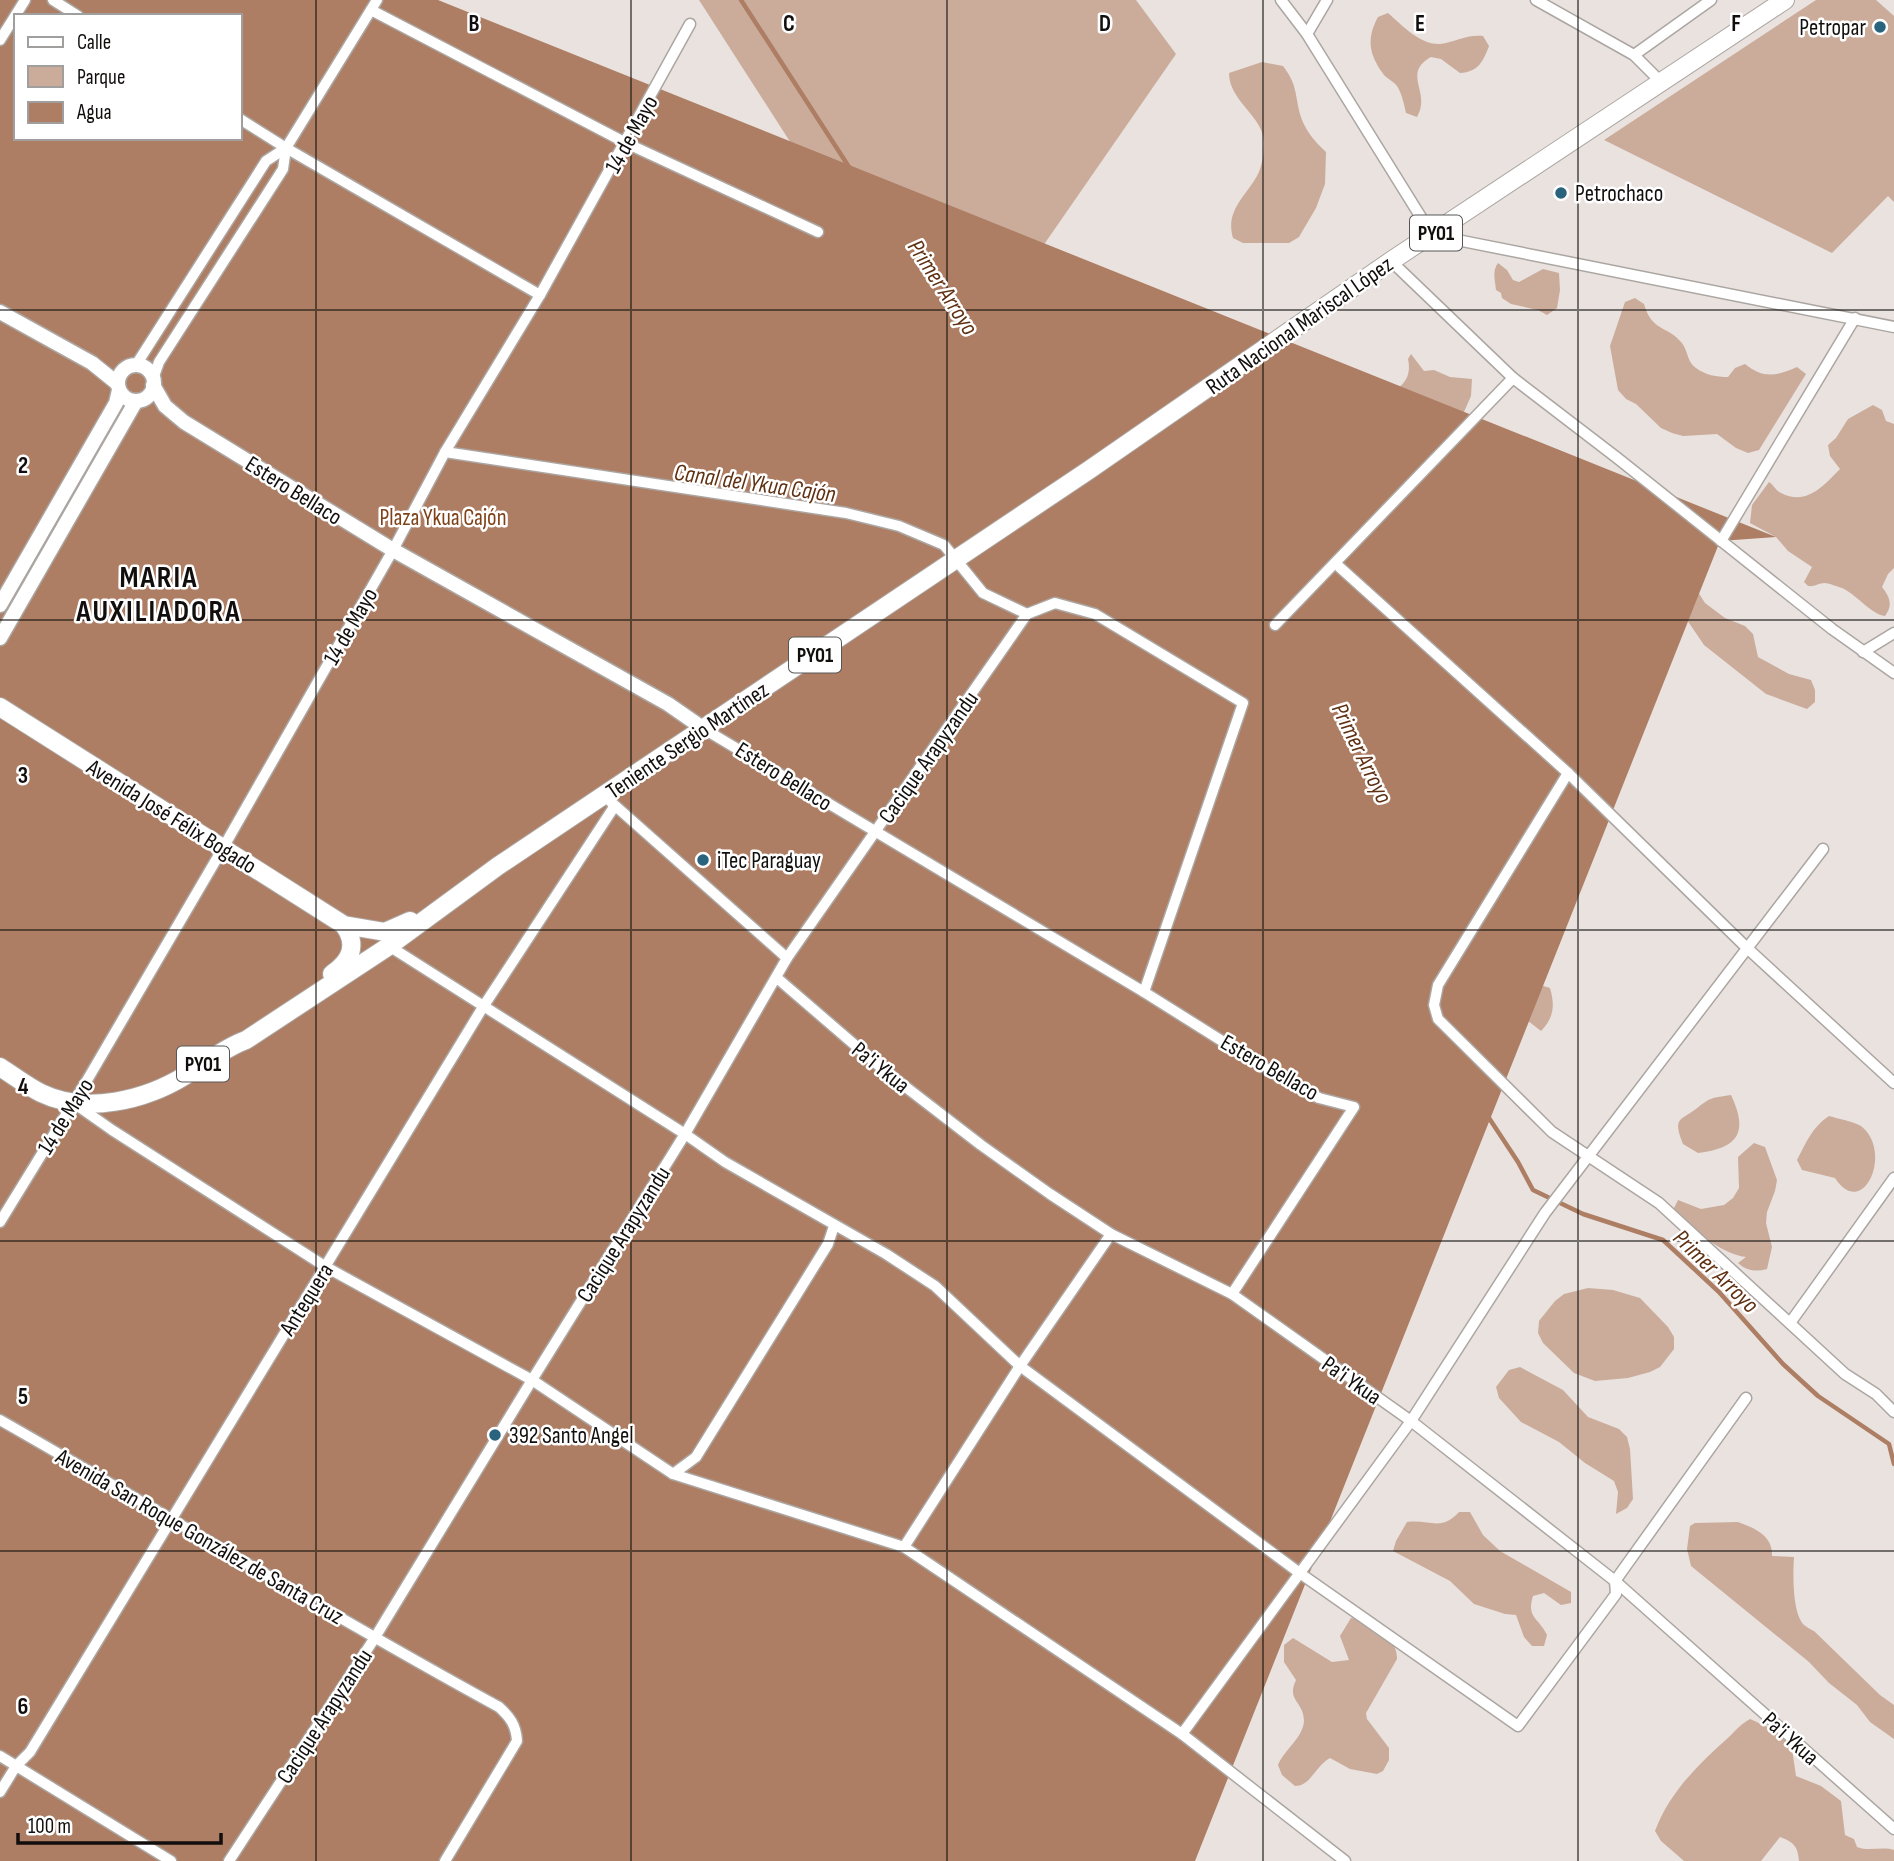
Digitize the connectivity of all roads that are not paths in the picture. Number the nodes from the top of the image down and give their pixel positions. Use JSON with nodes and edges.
{"nodes":[{"id":1,"x":53,"y":0,"type":"edge"},
{"id":2,"x":1281,"y":0,"type":"edge"},
{"id":3,"x":1327,"y":0,"type":"edge"},
{"id":4,"x":1536,"y":0,"type":"edge"},
{"id":5,"x":1711,"y":0,"type":"edge"},
{"id":6,"x":1785,"y":0,"type":"edge"},
{"id":7,"x":374,"y":5,"type":"edge"},
{"id":8,"x":75,"y":14,"type":"edge"},
{"id":9,"x":14,"y":18,"type":"edge"},
{"id":10,"x":690,"y":24,"type":"dead end"},
{"id":11,"x":1307,"y":34,"type":"junction"},
{"id":12,"x":0,"y":40,"type":"edge"},
{"id":13,"x":1634,"y":55,"type":"junction"},
{"id":14,"x":1662,"y":83,"type":"junction"},
{"id":15,"x":242,"y":120,"type":"edge"},
{"id":16,"x":626,"y":143,"type":"junction"},
{"id":17,"x":286,"y":148,"type":"junction"},
{"id":18,"x":818,"y":232,"type":"dead end"},
{"id":19,"x":1432,"y":235,"type":"junction"},
{"id":20,"x":1391,"y":261,"type":"junction"},
{"id":21,"x":540,"y":295,"type":"junction"},
{"id":22,"x":0,"y":312,"type":"edge"},
{"id":23,"x":1855,"y":318,"type":"junction"},
{"id":24,"x":1893,"y":327,"type":"edge"},
{"id":25,"x":92,"y":363,"type":"junction"},
{"id":26,"x":133,"y":366,"type":"junction"},
{"id":27,"x":1513,"y":378,"type":"junction"},
{"id":28,"x":153,"y":382,"type":"junction"},
{"id":29,"x":118,"y":387,"type":"junction"},
{"id":30,"x":140,"y":400,"type":"junction"},
{"id":31,"x":166,"y":405,"type":"junction"},
{"id":32,"x":445,"y":452,"type":"junction"},
{"id":33,"x":1024,"y":514,"type":"joint"},
{"id":34,"x":1721,"y":541,"type":"junction"},
{"id":35,"x":393,"y":550,"type":"junction"},
{"id":36,"x":955,"y":561,"type":"junction"},
{"id":37,"x":1335,"y":563,"type":"junction"},
{"id":38,"x":0,"y":605,"type":"edge"},
{"id":39,"x":1027,"y":614,"type":"junction"},
{"id":40,"x":1275,"y":625,"type":"dead end"},
{"id":41,"x":1894,"y":633,"type":"edge"},
{"id":42,"x":0,"y":638,"type":"edge"},
{"id":43,"x":1863,"y":652,"type":"junction"},
{"id":44,"x":1894,"y":673,"type":"edge"},
{"id":45,"x":0,"y":707,"type":"edge"},
{"id":46,"x":704,"y":729,"type":"junction"},
{"id":47,"x":1569,"y":773,"type":"junction"},
{"id":48,"x":610,"y":801,"type":"junction"},
{"id":49,"x":876,"y":833,"type":"junction"},
{"id":50,"x":223,"y":849,"type":"junction"},
{"id":51,"x":1823,"y":849,"type":"dead end"},
{"id":52,"x":498,"y":866,"type":"junction"},
{"id":53,"x":344,"y":925,"type":"junction"},
{"id":54,"x":389,"y":946,"type":"junction"},
{"id":55,"x":1747,"y":948,"type":"junction"},
{"id":56,"x":787,"y":958,"type":"junction"},
{"id":57,"x":777,"y":978,"type":"junction"},
{"id":58,"x":1144,"y":992,"type":"junction"},
{"id":59,"x":484,"y":1007,"type":"junction"},
{"id":60,"x":229,"y":1046,"type":"junction"},
{"id":61,"x":0,"y":1068,"type":"edge"},
{"id":62,"x":1894,"y":1083,"type":"edge"},
{"id":63,"x":73,"y":1102,"type":"junction"},
{"id":64,"x":685,"y":1134,"type":"junction"},
{"id":65,"x":1588,"y":1156,"type":"junction"},
{"id":66,"x":1894,"y":1178,"type":"edge"},
{"id":67,"x":0,"y":1222,"type":"edge"},
{"id":68,"x":834,"y":1226,"type":"junction"},
{"id":69,"x":1111,"y":1234,"type":"junction"},
{"id":70,"x":326,"y":1267,"type":"junction"},
{"id":71,"x":1232,"y":1294,"type":"junction"},
{"id":72,"x":1790,"y":1323,"type":"junction"},
{"id":73,"x":1020,"y":1366,"type":"junction"},
{"id":74,"x":532,"y":1380,"type":"junction"},
{"id":75,"x":1746,"y":1398,"type":"dead end"},
{"id":76,"x":1894,"y":1412,"type":"edge"},
{"id":77,"x":0,"y":1420,"type":"edge"},
{"id":78,"x":1411,"y":1421,"type":"junction"},
{"id":79,"x":673,"y":1474,"type":"junction"},
{"id":80,"x":171,"y":1517,"type":"junction"},
{"id":81,"x":904,"y":1547,"type":"junction"},
{"id":82,"x":1301,"y":1574,"type":"junction"},
{"id":83,"x":1615,"y":1581,"type":"junction"},
{"id":84,"x":374,"y":1639,"type":"junction"},
{"id":85,"x":1182,"y":1734,"type":"junction"},
{"id":86,"x":0,"y":1756,"type":"edge"},
{"id":87,"x":16,"y":1766,"type":"junction"},
{"id":88,"x":0,"y":1792,"type":"edge"},
{"id":89,"x":1894,"y":1829,"type":"edge"},
{"id":90,"x":171,"y":1861,"type":"edge"},
{"id":91,"x":229,"y":1861,"type":"edge"},
{"id":92,"x":445,"y":1861,"type":"edge"},
{"id":93,"x":1345,"y":1861,"type":"edge"}],
"edges":[{"from":1,"to":8,"type":"street"},
{"from":2,"to":11,"type":"street"},
{"from":3,"to":11,"type":"street"},
{"from":4,"to":13,"type":"street"},
{"from":5,"to":13,"type":"street"},
{"from":6,"to":14,"type":"highway","name":"Ruta Nacional Mariscal López","number":"PY01"},
{"from":7,"to":16,"type":"street"},
{"from":7,"to":17,"type":"street"},
{"from":9,"to":12,"type":"street"},
{"from":10,"to":16,"type":"street","name":"14 de Mayo"},
{"from":11,"to":19,"type":"street"},
{"from":13,"to":14,"type":"street"},
{"from":14,"to":19,"type":"highway","name":"Ruta Nacional Mariscal López","number":"PY01"},
{"from":15,"to":17,"type":"street"},
{"from":16,"to":18,"type":"street"},
{"from":16,"to":21,"type":"street","name":"14 de Mayo"},
{"from":17,"to":21,"type":"street"},
{"from":17,"to":26,"type":"street"},
{"from":17,"to":28,"type":"street"},
{"from":19,"to":20,"type":"highway","name":"Ruta Nacional Mariscal López","number":"PY01"},
{"from":19,"to":23,"type":"street"},
{"from":20,"to":27,"type":"street"},
{"from":20,"to":33,"type":"highway","name":"Ruta Nacional Mariscal López","number":"PY01"},
{"from":21,"to":32,"type":"street","name":"14 de Mayo"},
{"from":22,"to":25,"type":"street"},
{"from":23,"to":24,"type":"street"},
{"from":23,"to":34,"type":"street"},
{"from":25,"to":26,"type":"street"},
{"from":25,"to":29,"type":"street"},
{"from":26,"to":28,"type":"street"},
{"from":26,"to":29,"type":"street"},
{"from":27,"to":34,"type":"street"},
{"from":27,"to":37,"type":"street"},
{"from":28,"to":30,"type":"street"},
{"from":28,"to":31,"type":"street","name":"Estero Bellaco"},
{"from":29,"to":30,"type":"street"},
{"from":29,"to":38,"type":"street"},
{"from":30,"to":31,"type":"street"},
{"from":30,"to":42,"type":"street"},
{"from":31,"to":35,"type":"street","name":"Estero Bellaco"},
{"from":32,"to":35,"type":"street","name":"14 de Mayo"},
{"from":32,"to":36,"type":"street"},
{"from":33,"to":36,"type":"highway","name":"Teniente Sergio Martínez","number":"PY01"},
{"from":34,"to":43,"type":"street"},
{"from":35,"to":46,"type":"street","name":"Estero Bellaco"},
{"from":35,"to":50,"type":"street","name":"14 de Mayo"},
{"from":36,"to":39,"type":"street"},
{"from":36,"to":46,"type":"highway","name":"Teniente Sergio Martínez","number":"PY01"},
{"from":37,"to":40,"type":"street"},
{"from":37,"to":47,"type":"street"},
{"from":39,"to":49,"type":"street","name":"Cacique Arapyzandu"},
{"from":39,"to":58,"type":"street"},
{"from":41,"to":43,"type":"street"},
{"from":43,"to":44,"type":"street"},
{"from":45,"to":50,"type":"highway","name":"Avenida José Félix Bogado"},
{"from":46,"to":48,"type":"highway","name":"Teniente Sergio Martínez","number":"PY01"},
{"from":46,"to":49,"type":"street","name":"Estero Bellaco"},
{"from":47,"to":55,"type":"street"},
{"from":47,"to":65,"type":"street"},
{"from":48,"to":52,"type":"highway","name":"Teniente Sergio Martínez","number":"PY01"},
{"from":48,"to":56,"type":"street"},
{"from":48,"to":59,"type":"street","name":"Antequera"},
{"from":49,"to":56,"type":"street","name":"Cacique Arapyzandu"},
{"from":49,"to":58,"type":"street","name":"Estero Bellaco"},
{"from":50,"to":53,"type":"highway","name":"Avenida José Félix Bogado"},
{"from":50,"to":63,"type":"street","name":"14 de Mayo"},
{"from":51,"to":55,"type":"street"},
{"from":52,"to":53,"type":"highway"},
{"from":52,"to":54,"type":"highway","name":"Teniente Sergio Martínez","number":"PY01"},
{"from":53,"to":60,"type":"highway"},
{"from":54,"to":59,"type":"street"},
{"from":54,"to":60,"type":"highway","number":"PY01"},
{"from":55,"to":62,"type":"street"},
{"from":55,"to":65,"type":"street"},
{"from":56,"to":57,"type":"street","name":"Cacique Arapyzandu"},
{"from":57,"to":64,"type":"street","name":"Cacique Arapyzandu"},
{"from":57,"to":69,"type":"street","name":"Pa'i Ykua"},
{"from":58,"to":71,"type":"street","name":"Estero Bellaco"},
{"from":59,"to":64,"type":"street"},
{"from":59,"to":70,"type":"street","name":"Antequera"},
{"from":60,"to":63,"type":"highway","number":"PY01"},
{"from":61,"to":63,"type":"highway","number":"PY01"},
{"from":63,"to":67,"type":"street","name":"14 de Mayo"},
{"from":63,"to":70,"type":"street"},
{"from":64,"to":68,"type":"street"},
{"from":64,"to":74,"type":"street","name":"Cacique Arapyzandu"},
{"from":65,"to":72,"type":"street"},
{"from":65,"to":78,"type":"street"},
{"from":66,"to":72,"type":"street"},
{"from":68,"to":73,"type":"street"},
{"from":68,"to":79,"type":"street"},
{"from":69,"to":71,"type":"street","name":"Pa'i Ykua"},
{"from":69,"to":73,"type":"street"},
{"from":70,"to":74,"type":"street"},
{"from":70,"to":80,"type":"street","name":"Antequera"},
{"from":71,"to":78,"type":"street","name":"Pa'i Ykua"},
{"from":72,"to":76,"type":"street"},
{"from":73,"to":81,"type":"street"},
{"from":73,"to":82,"type":"street"},
{"from":74,"to":79,"type":"street"},
{"from":74,"to":84,"type":"street","name":"Cacique Arapyzandu"},
{"from":75,"to":83,"type":"street"},
{"from":77,"to":80,"type":"street","name":"Avenida San Roque González de Santa Cruz"},
{"from":78,"to":82,"type":"street"},
{"from":78,"to":83,"type":"street","name":"Pa'i Ykua"},
{"from":79,"to":81,"type":"street"},
{"from":80,"to":84,"type":"street","name":"Avenida San Roque González de Santa Cruz"},
{"from":80,"to":87,"type":"street","name":"Antequera"},
{"from":81,"to":85,"type":"street"},
{"from":82,"to":83,"type":"street"},
{"from":82,"to":85,"type":"street"},
{"from":83,"to":89,"type":"street","name":"Pa'i Ykua"},
{"from":84,"to":91,"type":"street","name":"Cacique Arapyzandu"},
{"from":84,"to":92,"type":"street","name":"Avenida San Roque González de Santa Cruz"},
{"from":85,"to":93,"type":"street"},
{"from":86,"to":87,"type":"street"},
{"from":87,"to":88,"type":"street","name":"Antequera"},
{"from":87,"to":90,"type":"street"}]}
